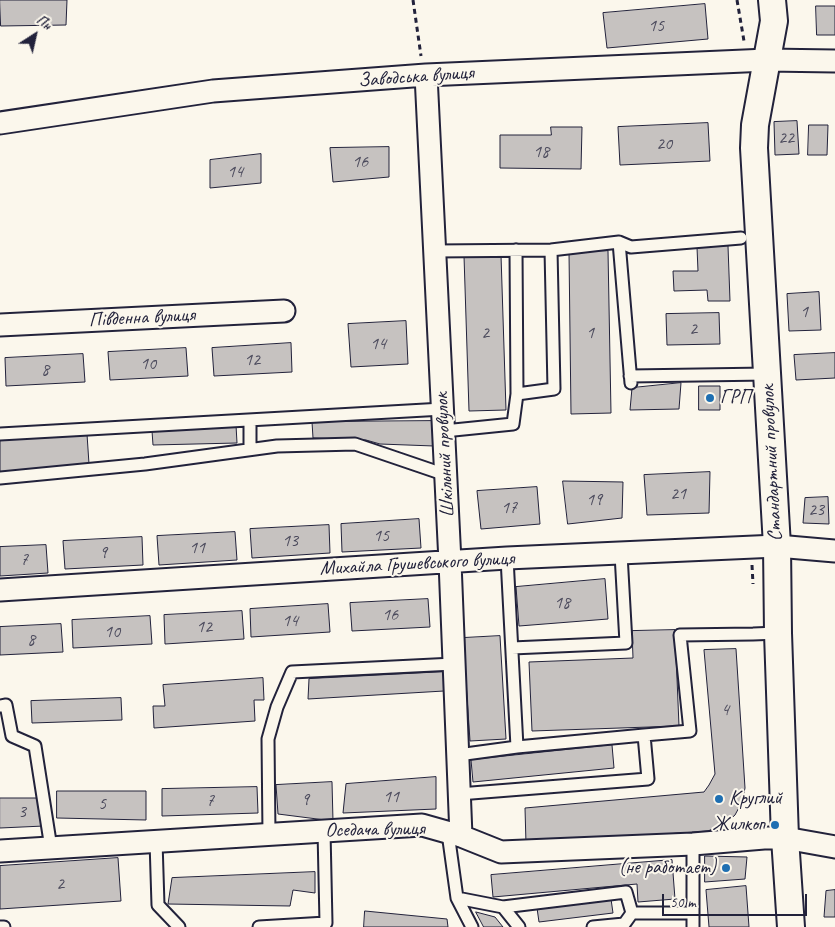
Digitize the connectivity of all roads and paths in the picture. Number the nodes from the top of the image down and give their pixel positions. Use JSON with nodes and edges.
{"nodes":[{"id":1,"x":413,"y":0,"type":"edge"},
{"id":2,"x":772,"y":0,"type":"edge"},
{"id":3,"x":767,"y":60,"type":"junction"},
{"id":4,"x":835,"y":61,"type":"edge"},
{"id":5,"x":425,"y":75,"type":"junction"},
{"id":6,"x":0,"y":123,"type":"edge"},
{"id":7,"x":741,"y":238,"type":"dead end"},
{"id":8,"x":619,"y":242,"type":"junction"},
{"id":9,"x":516,"y":250,"type":"junction"},
{"id":10,"x":550,"y":250,"type":"junction"},
{"id":11,"x":435,"y":251,"type":"junction"},
{"id":12,"x":284,"y":311,"type":"dead end"},
{"id":13,"x":0,"y":326,"type":"edge"},
{"id":14,"x":767,"y":374,"type":"junction"},
{"id":15,"x":517,"y":394,"type":"junction"},
{"id":16,"x":443,"y":409,"type":"junction"},
{"id":17,"x":250,"y":420,"type":"junction"},
{"id":18,"x":444,"y":431,"type":"junction"},
{"id":19,"x":0,"y":434,"type":"edge"},
{"id":20,"x":250,"y":449,"type":"junction"},
{"id":21,"x":446,"y":475,"type":"junction"},
{"id":22,"x":0,"y":478,"type":"edge"},
{"id":23,"x":777,"y":546,"type":"junction"},
{"id":24,"x":835,"y":551,"type":"edge"},
{"id":25,"x":621,"y":554,"type":"junction"},
{"id":26,"x":507,"y":558,"type":"junction"},
{"id":27,"x":450,"y":562,"type":"junction"},
{"id":28,"x":0,"y":590,"type":"edge"},
{"id":29,"x":778,"y":633,"type":"junction"},
{"id":30,"x":512,"y":648,"type":"junction"},
{"id":31,"x":454,"y":664,"type":"junction"},
{"id":32,"x":0,"y":706,"type":"edge"},
{"id":33,"x":644,"y":736,"type":"junction"},
{"id":34,"x":517,"y":746,"type":"junction"},
{"id":35,"x":458,"y":755,"type":"junction"},
{"id":36,"x":459,"y":794,"type":"junction"},
{"id":37,"x":324,"y":831,"type":"junction"},
{"id":38,"x":269,"y":834,"type":"junction"},
{"id":39,"x":454,"y":834,"type":"junction"},
{"id":40,"x":785,"y":838,"type":"junction"},
{"id":41,"x":156,"y":841,"type":"junction"},
{"id":42,"x":693,"y":844,"type":"junction"},
{"id":43,"x":835,"y":847,"type":"edge"},
{"id":44,"x":51,"y":848,"type":"junction"},
{"id":45,"x":0,"y":851,"type":"edge"},
{"id":46,"x":457,"y":898,"type":"junction"},
{"id":47,"x":503,"y":907,"type":"junction"},
{"id":48,"x":632,"y":912,"type":"junction"},
{"id":49,"x":693,"y":913,"type":"junction"},
{"id":50,"x":623,"y":926,"type":"edge"},
{"id":51,"x":0,"y":927,"type":"edge"},
{"id":52,"x":4,"y":927,"type":"edge"},
{"id":53,"x":179,"y":927,"type":"edge"},
{"id":54,"x":260,"y":927,"type":"edge"},
{"id":55,"x":472,"y":927,"type":"edge"},
{"id":56,"x":519,"y":927,"type":"edge"},
{"id":57,"x":593,"y":927,"type":"edge"},
{"id":58,"x":693,"y":927,"type":"edge"},
{"id":59,"x":790,"y":927,"type":"edge"}],
"edges":[{"from":1,"to":5,"type":"path"},
{"from":2,"to":3,"type":"street","name":"Стандартний провулок"},
{"from":3,"to":4,"type":"street","name":"Заводська вулиця"},
{"from":3,"to":5,"type":"street","name":"Заводська вулиця"},
{"from":3,"to":14,"type":"street","name":"Стандартний провулок"},
{"from":5,"to":6,"type":"street","name":"Заводська вулиця"},
{"from":5,"to":11,"type":"street","name":"Шкільний провулок"},
{"from":7,"to":8,"type":"lane"},
{"from":8,"to":10,"type":"lane"},
{"from":8,"to":14,"type":"lane"},
{"from":9,"to":10,"type":"lane"},
{"from":9,"to":11,"type":"lane"},
{"from":9,"to":15,"type":"lane"},
{"from":10,"to":15,"type":"lane"},
{"from":11,"to":16,"type":"street","name":"Шкільний провулок"},
{"from":12,"to":13,"type":"street","name":"Південна вулиця"},
{"from":14,"to":23,"type":"street","name":"Стандартний провулок"},
{"from":15,"to":18,"type":"lane"},
{"from":16,"to":17,"type":"lane"},
{"from":16,"to":18,"type":"street","name":"Шкільний провулок"},
{"from":17,"to":19,"type":"lane"},
{"from":17,"to":20,"type":"lane"},
{"from":18,"to":21,"type":"street","name":"Шкільний провулок"},
{"from":20,"to":21,"type":"lane"},
{"from":20,"to":22,"type":"lane"},
{"from":21,"to":27,"type":"street","name":"Шкільний провулок"},
{"from":23,"to":24,"type":"street","name":"Михайла Грушевського вулиця"},
{"from":23,"to":25,"type":"street","name":"Михайла Грушевського вулиця"},
{"from":23,"to":29,"type":"street","name":"Стандартний провулок"},
{"from":25,"to":26,"type":"street","name":"Михайла Грушевського вулиця"},
{"from":25,"to":30,"type":"lane"},
{"from":26,"to":27,"type":"street","name":"Михайла Грушевського вулиця"},
{"from":26,"to":30,"type":"lane"},
{"from":27,"to":28,"type":"street","name":"Михайла Грушевського вулиця"},
{"from":27,"to":31,"type":"street","name":"Шкільний провулок"},
{"from":29,"to":33,"type":"lane"},
{"from":29,"to":40,"type":"street","name":"Стандартний провулок"},
{"from":30,"to":34,"type":"lane"},
{"from":31,"to":35,"type":"street","name":"Шкільний провулок"},
{"from":31,"to":38,"type":"lane"},
{"from":32,"to":44,"type":"lane"},
{"from":33,"to":34,"type":"lane"},
{"from":33,"to":36,"type":"lane"},
{"from":34,"to":35,"type":"lane"},
{"from":35,"to":36,"type":"street","name":"Шкільний провулок"},
{"from":36,"to":39,"type":"street","name":"Шкільний провулок"},
{"from":37,"to":38,"type":"street","name":"Оседача вулиця"},
{"from":37,"to":39,"type":"street","name":"Оседача вулиця"},
{"from":37,"to":54,"type":"lane"},
{"from":38,"to":41,"type":"street","name":"Оседача вулиця"},
{"from":39,"to":42,"type":"street","name":"Оседача вулиця"},
{"from":39,"to":46,"type":"lane"},
{"from":40,"to":42,"type":"street","name":"Оседача вулиця"},
{"from":40,"to":43,"type":"street","name":"Оседача вулиця"},
{"from":40,"to":59,"type":"street","name":"Стандартний провулок"},
{"from":41,"to":44,"type":"street","name":"Оседача вулиця"},
{"from":41,"to":53,"type":"lane"},
{"from":42,"to":49,"type":"lane"},
{"from":44,"to":45,"type":"street","name":"Оседача вулиця"},
{"from":46,"to":47,"type":"lane"},
{"from":46,"to":55,"type":"lane"},
{"from":47,"to":48,"type":"lane"},
{"from":47,"to":56,"type":"lane"},
{"from":48,"to":49,"type":"lane"},
{"from":48,"to":50,"type":"lane"},
{"from":49,"to":58,"type":"lane"},
{"from":50,"to":57,"type":"lane"},
{"from":51,"to":52,"type":"lane"}]}
